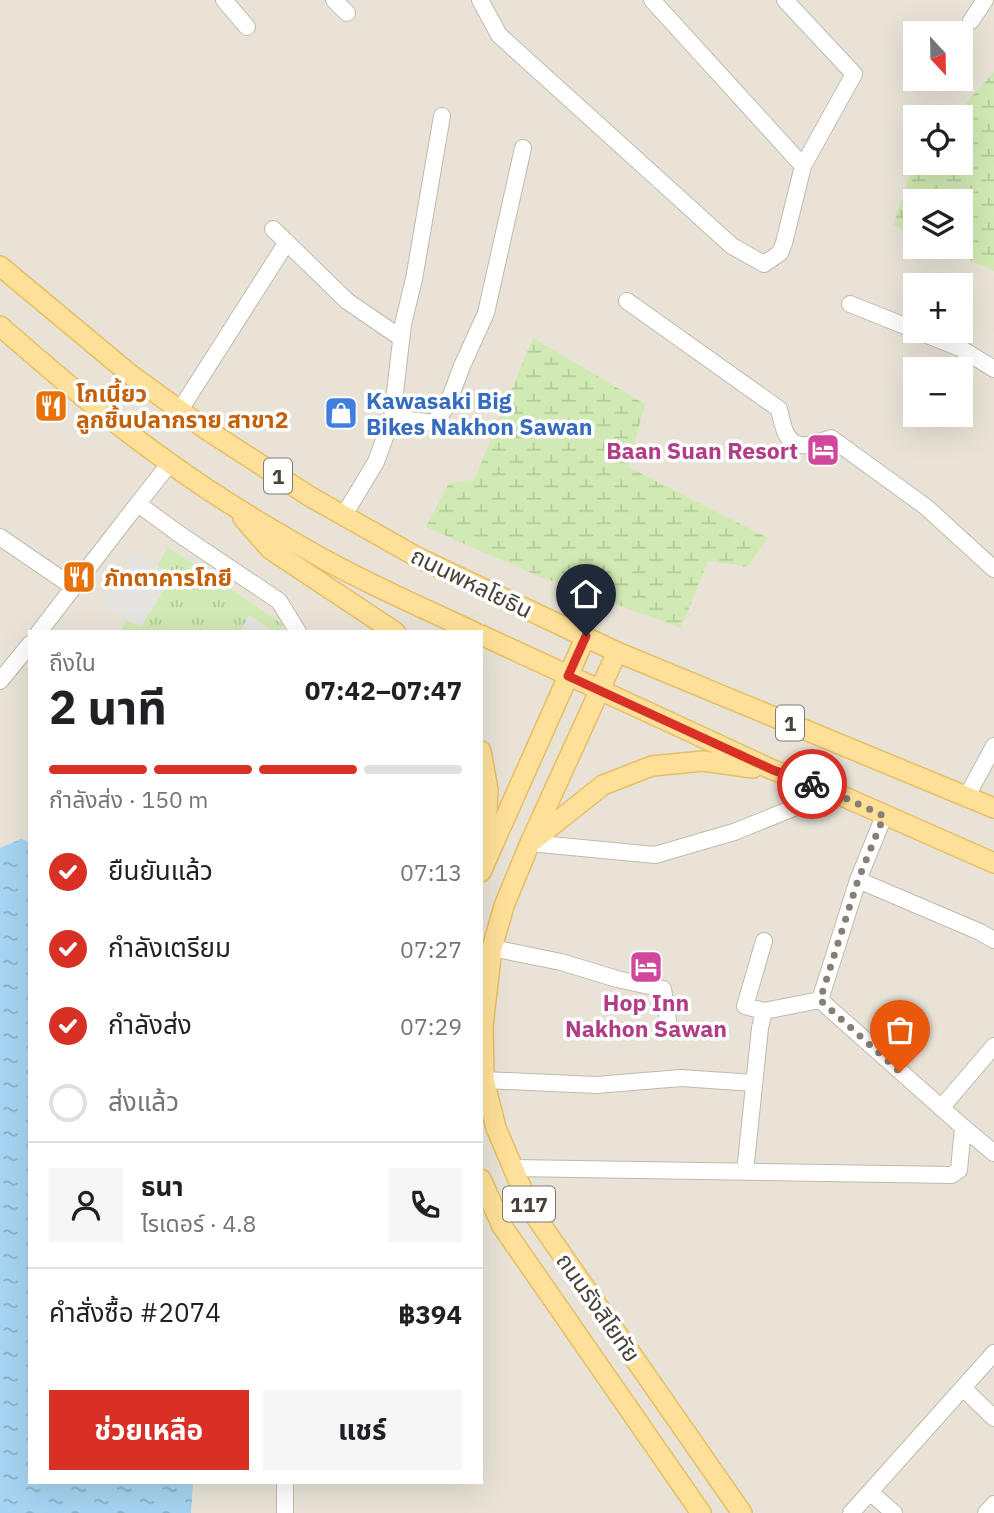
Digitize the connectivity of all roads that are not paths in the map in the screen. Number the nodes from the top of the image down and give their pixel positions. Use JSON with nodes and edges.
{"nodes":[{"id":1,"x":223,"y":0,"type":"edge"},
{"id":2,"x":334,"y":0,"type":"edge"},
{"id":3,"x":481,"y":0,"type":"edge"},
{"id":4,"x":652,"y":0,"type":"edge"},
{"id":5,"x":785,"y":0,"type":"edge"},
{"id":6,"x":985,"y":0,"type":"edge"},
{"id":7,"x":347,"y":13,"type":"dead end"},
{"id":8,"x":971,"y":21,"type":"dead end"},
{"id":9,"x":247,"y":27,"type":"dead end"},
{"id":10,"x":442,"y":116,"type":"dead end"},
{"id":11,"x":523,"y":148,"type":"dead end"},
{"id":12,"x":803,"y":166,"type":"junction"},
{"id":13,"x":273,"y":229,"type":"dead end"},
{"id":14,"x":287,"y":242,"type":"junction"},
{"id":15,"x":0,"y":266,"type":"edge"},
{"id":16,"x":627,"y":302,"type":"dead end"},
{"id":17,"x":850,"y":304,"type":"dead end"},
{"id":18,"x":903,"y":325,"type":"edge"},
{"id":19,"x":0,"y":327,"type":"edge"},
{"id":20,"x":401,"y":338,"type":"junction"},
{"id":21,"x":948,"y":343,"type":"edge"},
{"id":22,"x":994,"y":369,"type":"edge"},
{"id":23,"x":180,"y":410,"type":"junction"},
{"id":24,"x":392,"y":418,"type":"junction"},
{"id":25,"x":170,"y":463,"type":"junction"},
{"id":26,"x":138,"y":504,"type":"junction"},
{"id":27,"x":232,"y":505,"type":"junction"},
{"id":28,"x":344,"y":515,"type":"junction"},
{"id":29,"x":0,"y":537,"type":"edge"},
{"id":30,"x":994,"y":569,"type":"edge"},
{"id":31,"x":73,"y":587,"type":"junction"},
{"id":32,"x":41,"y":630,"type":"edge"},
{"id":33,"x":297,"y":630,"type":"edge"},
{"id":34,"x":392,"y":630,"type":"edge"},
{"id":35,"x":470,"y":630,"type":"edge"},
{"id":36,"x":483,"y":636,"type":"edge"},
{"id":37,"x":586,"y":636,"type":"junction"},
{"id":38,"x":28,"y":646,"type":"edge"},
{"id":39,"x":617,"y":652,"type":"junction"},
{"id":40,"x":568,"y":676,"type":"junction"},
{"id":41,"x":0,"y":681,"type":"edge"},
{"id":42,"x":599,"y":691,"type":"junction"},
{"id":43,"x":994,"y":746,"type":"edge"},
{"id":44,"x":483,"y":762,"type":"edge"},
{"id":45,"x":773,"y":770,"type":"junction"},
{"id":46,"x":832,"y":792,"type":"junction"},
{"id":47,"x":967,"y":796,"type":"junction"},
{"id":48,"x":994,"y":808,"type":"edge"},
{"id":49,"x":884,"y":816,"type":"junction"},
{"id":50,"x":530,"y":843,"type":"junction"},
{"id":51,"x":994,"y":863,"type":"edge"},
{"id":52,"x":483,"y":867,"type":"edge"},
{"id":53,"x":858,"y":880,"type":"junction"},
{"id":54,"x":994,"y":940,"type":"edge"},
{"id":55,"x":764,"y":941,"type":"dead end"},
{"id":56,"x":492,"y":948,"type":"junction"},
{"id":57,"x":820,"y":1000,"type":"junction"},
{"id":58,"x":764,"y":1011,"type":"junction"},
{"id":59,"x":668,"y":1021,"type":"dead end"},
{"id":60,"x":994,"y":1046,"type":"edge"},
{"id":61,"x":484,"y":1080,"type":"junction"},
{"id":62,"x":754,"y":1083,"type":"junction"},
{"id":63,"x":941,"y":1108,"type":"junction"},
{"id":64,"x":963,"y":1127,"type":"junction"},
{"id":65,"x":994,"y":1153,"type":"edge"},
{"id":66,"x":513,"y":1168,"type":"junction"},
{"id":67,"x":745,"y":1172,"type":"junction"},
{"id":68,"x":483,"y":1183,"type":"edge"},
{"id":69,"x":994,"y":1353,"type":"edge"},
{"id":70,"x":964,"y":1388,"type":"junction"},
{"id":71,"x":994,"y":1418,"type":"edge"},
{"id":72,"x":285,"y":1484,"type":"edge"},
{"id":73,"x":870,"y":1492,"type":"junction"},
{"id":74,"x":994,"y":1504,"type":"edge"},
{"id":75,"x":285,"y":1513,"type":"edge"},
{"id":76,"x":701,"y":1513,"type":"edge"},
{"id":77,"x":742,"y":1513,"type":"edge"},
{"id":78,"x":851,"y":1513,"type":"edge"},
{"id":79,"x":894,"y":1513,"type":"edge"},
{"id":80,"x":986,"y":1513,"type":"edge"}],
"edges":[{"from":1,"to":9,"type":"street"},
{"from":2,"to":7,"type":"street"},
{"from":3,"to":12,"type":"street"},
{"from":4,"to":12,"type":"street"},
{"from":5,"to":12,"type":"street"},
{"from":6,"to":8,"type":"street"},
{"from":10,"to":20,"type":"street"},
{"from":11,"to":24,"type":"street"},
{"from":13,"to":14,"type":"street"},
{"from":14,"to":20,"type":"street"},
{"from":14,"to":23,"type":"street"},
{"from":15,"to":23,"type":"main road","name":"ถนนพหลโยธิน","number":"1"},
{"from":16,"to":30,"type":"street"},
{"from":17,"to":18,"type":"street"},
{"from":19,"to":25,"type":"main road","name":"ถนนพหลโยธิน","number":"1"},
{"from":20,"to":24,"type":"street"},
{"from":21,"to":22,"type":"street"},
{"from":23,"to":28,"type":"main road","name":"ถนนพหลโยธิน","number":"1"},
{"from":24,"to":28,"type":"street"},
{"from":25,"to":26,"type":"street"},
{"from":25,"to":27,"type":"main road","name":"ถนนพหลโยธิน","number":"1"},
{"from":26,"to":31,"type":"street"},
{"from":26,"to":33,"type":"street"},
{"from":27,"to":34,"type":"main road"},
{"from":27,"to":35,"type":"main road","name":"ถนนพหลโยธิน","number":"1"},
{"from":28,"to":37,"type":"main road","name":"ถนนพหลโยธิน","number":"1"},
{"from":29,"to":31,"type":"street"},
{"from":31,"to":32,"type":"street"},
{"from":36,"to":40,"type":"main road","name":"ถนนพหลโยธิน","number":"1"},
{"from":37,"to":39,"type":"main road","name":"ถนนพหลโยธิน","number":"1"},
{"from":37,"to":40,"type":"main road"},
{"from":38,"to":41,"type":"street"},
{"from":39,"to":42,"type":"main road","name":"ถนนรังสิโยทัย","number":"117"},
{"from":39,"to":47,"type":"main road","name":"ถนนพหลโยธิน","number":"1"},
{"from":40,"to":42,"type":"main road","name":"ถนนพหลโยธิน","number":"1"},
{"from":40,"to":52,"type":"main road"},
{"from":42,"to":45,"type":"main road","name":"ถนนพหลโยธิน","number":"1"},
{"from":42,"to":50,"type":"main road","name":"ถนนรังสิโยทัย","number":"117"},
{"from":43,"to":47,"type":"street"},
{"from":44,"to":52,"type":"main road"},
{"from":45,"to":46,"type":"main road","name":"ถนนพหลโยธิน","number":"1"},
{"from":45,"to":50,"type":"main road"},
{"from":46,"to":49,"type":"main road","name":"ถนนพหลโยธิน","number":"1"},
{"from":46,"to":50,"type":"street"},
{"from":47,"to":48,"type":"main road","name":"ถนนพหลโยธิน","number":"1"},
{"from":49,"to":51,"type":"main road","name":"ถนนพหลโยธิน","number":"1"},
{"from":49,"to":53,"type":"street"},
{"from":50,"to":56,"type":"main road","name":"ถนนรังสิโยทัย","number":"117"},
{"from":53,"to":54,"type":"street"},
{"from":53,"to":57,"type":"street"},
{"from":55,"to":58,"type":"street"},
{"from":56,"to":59,"type":"street"},
{"from":56,"to":61,"type":"main road","name":"ถนนรังสิโยทัย","number":"117"},
{"from":57,"to":58,"type":"street"},
{"from":57,"to":63,"type":"street"},
{"from":58,"to":62,"type":"street"},
{"from":60,"to":63,"type":"street"},
{"from":61,"to":62,"type":"street"},
{"from":61,"to":66,"type":"main road","name":"ถนนรังสิโยทัย","number":"117"},
{"from":62,"to":67,"type":"street"},
{"from":63,"to":64,"type":"street"},
{"from":64,"to":65,"type":"street"},
{"from":64,"to":67,"type":"street"},
{"from":66,"to":67,"type":"street"},
{"from":66,"to":77,"type":"main road","name":"ถนนรังสิโยทัย","number":"117"},
{"from":68,"to":76,"type":"main road","name":"ถนนรังสิโยทัย","number":"117"},
{"from":69,"to":70,"type":"street"},
{"from":70,"to":71,"type":"street"},
{"from":70,"to":73,"type":"street"},
{"from":72,"to":75,"type":"street"},
{"from":73,"to":78,"type":"street"},
{"from":73,"to":79,"type":"street"},
{"from":74,"to":80,"type":"street"}]}
